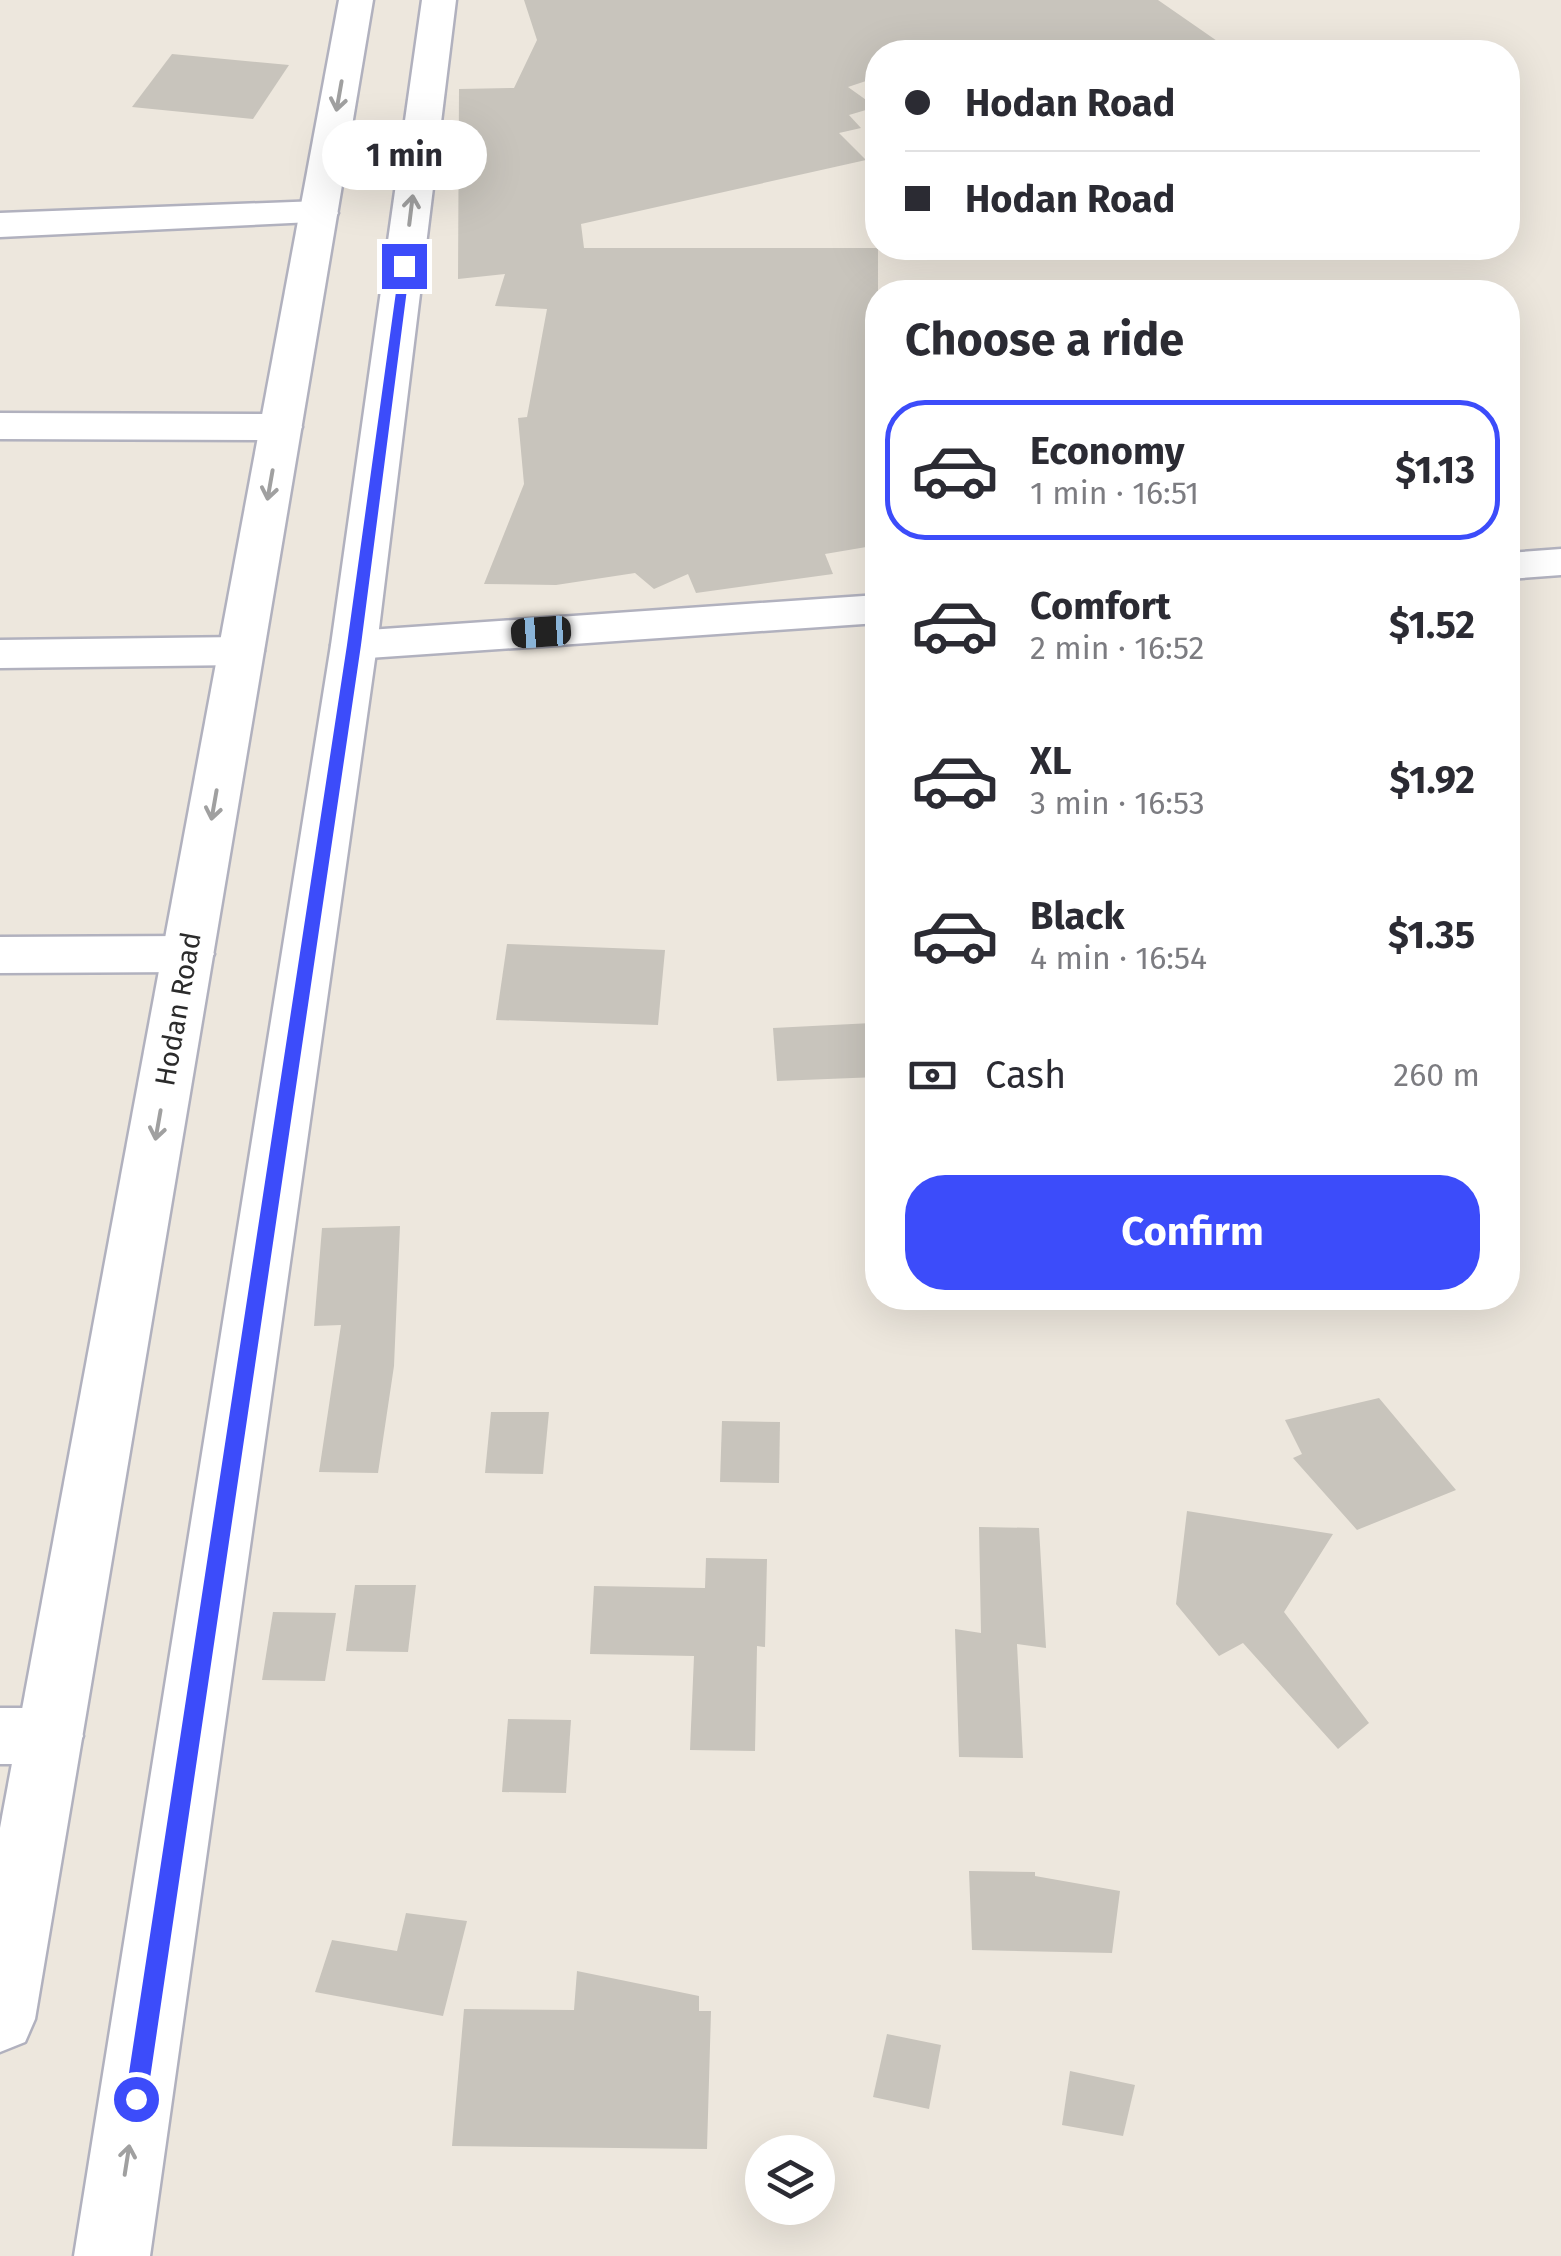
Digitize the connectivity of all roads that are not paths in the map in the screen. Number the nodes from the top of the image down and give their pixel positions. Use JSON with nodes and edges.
{"nodes":[{"id":1,"x":356,"y":0,"type":"edge"},
{"id":2,"x":439,"y":0,"type":"edge"},
{"id":3,"x":318,"y":213,"type":"junction"},
{"id":4,"x":0,"y":225,"type":"edge"},
{"id":5,"x":0,"y":426,"type":"edge"},
{"id":6,"x":281,"y":427,"type":"junction"},
{"id":7,"x":1561,"y":562,"type":"edge"},
{"id":8,"x":1520,"y":565,"type":"edge"},
{"id":9,"x":865,"y":610,"type":"edge"},
{"id":10,"x":354,"y":645,"type":"junction"},
{"id":11,"x":241,"y":651,"type":"junction"},
{"id":12,"x":0,"y":654,"type":"edge"},
{"id":13,"x":188,"y":954,"type":"junction"},
{"id":14,"x":0,"y":955,"type":"edge"},
{"id":15,"x":25,"y":1736,"type":"edge"},
{"id":16,"x":0,"y":2019,"type":"edge"},
{"id":17,"x":112,"y":2256,"type":"edge"}],
"edges":[{"from":1,"to":3,"type":"main road","name":"Hodan Road","one_way":true},
{"from":10,"to":2,"type":"main road","one_way":true},
{"from":3,"to":4,"type":"main road"},
{"from":3,"to":6,"type":"main road","name":"Hodan Road"},
{"from":5,"to":6,"type":"main road"},
{"from":6,"to":11,"type":"main road","name":"Hodan Road","one_way":true},
{"from":7,"to":8,"type":"main road"},
{"from":9,"to":10,"type":"main road"},
{"from":17,"to":10,"type":"main road","one_way":true},
{"from":11,"to":12,"type":"main road"},
{"from":11,"to":13,"type":"main road","name":"Hodan Road","one_way":true},
{"from":13,"to":14,"type":"main road"},
{"from":13,"to":15,"type":"main road","name":"Hodan Road","one_way":true},
{"from":15,"to":16,"type":"main road","name":"Hodan Road"}]}
